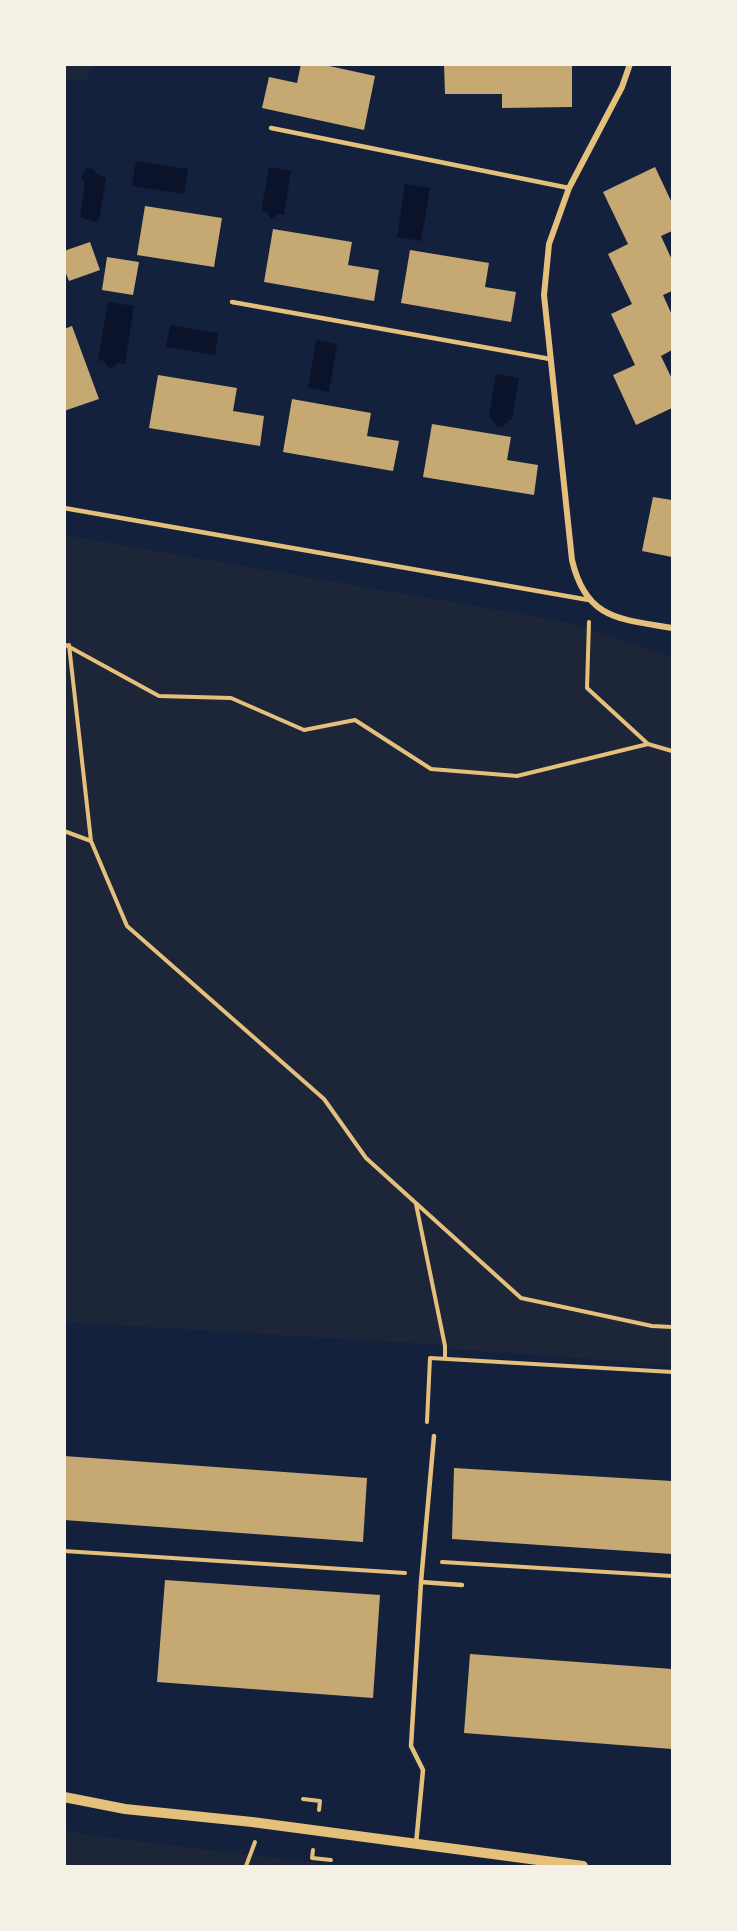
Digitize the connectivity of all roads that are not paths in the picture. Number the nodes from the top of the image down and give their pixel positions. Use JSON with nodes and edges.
{"nodes":[{"id":1,"x":630,"y":64,"type":"edge"},
{"id":2,"x":271,"y":128,"type":"dead end"},
{"id":3,"x":569,"y":188,"type":"junction"},
{"id":4,"x":232,"y":302,"type":"dead end"},
{"id":5,"x":550,"y":359,"type":"junction"},
{"id":6,"x":64,"y":508,"type":"edge"},
{"id":7,"x":589,"y":600,"type":"junction"},
{"id":8,"x":672,"y":628,"type":"edge"},
{"id":9,"x":434,"y":1436,"type":"road end"},
{"id":10,"x":422,"y":1582,"type":"junction"},
{"id":11,"x":462,"y":1585,"type":"dead end"},
{"id":12,"x":64,"y":1797,"type":"edge"},
{"id":13,"x":416,"y":1844,"type":"junction"},
{"id":14,"x":583,"y":1866,"type":"edge"}],
"edges":[{"from":1,"to":3,"type":"street"},
{"from":2,"to":3,"type":"lane"},
{"from":3,"to":5,"type":"street"},
{"from":4,"to":5,"type":"lane"},
{"from":5,"to":7,"type":"street"},
{"from":6,"to":7,"type":"lane"},
{"from":7,"to":8,"type":"street"},
{"from":9,"to":10,"type":"lane"},
{"from":10,"to":11,"type":"lane"},
{"from":10,"to":13,"type":"lane"},
{"from":12,"to":13,"type":"street"},
{"from":13,"to":14,"type":"street"}]}
